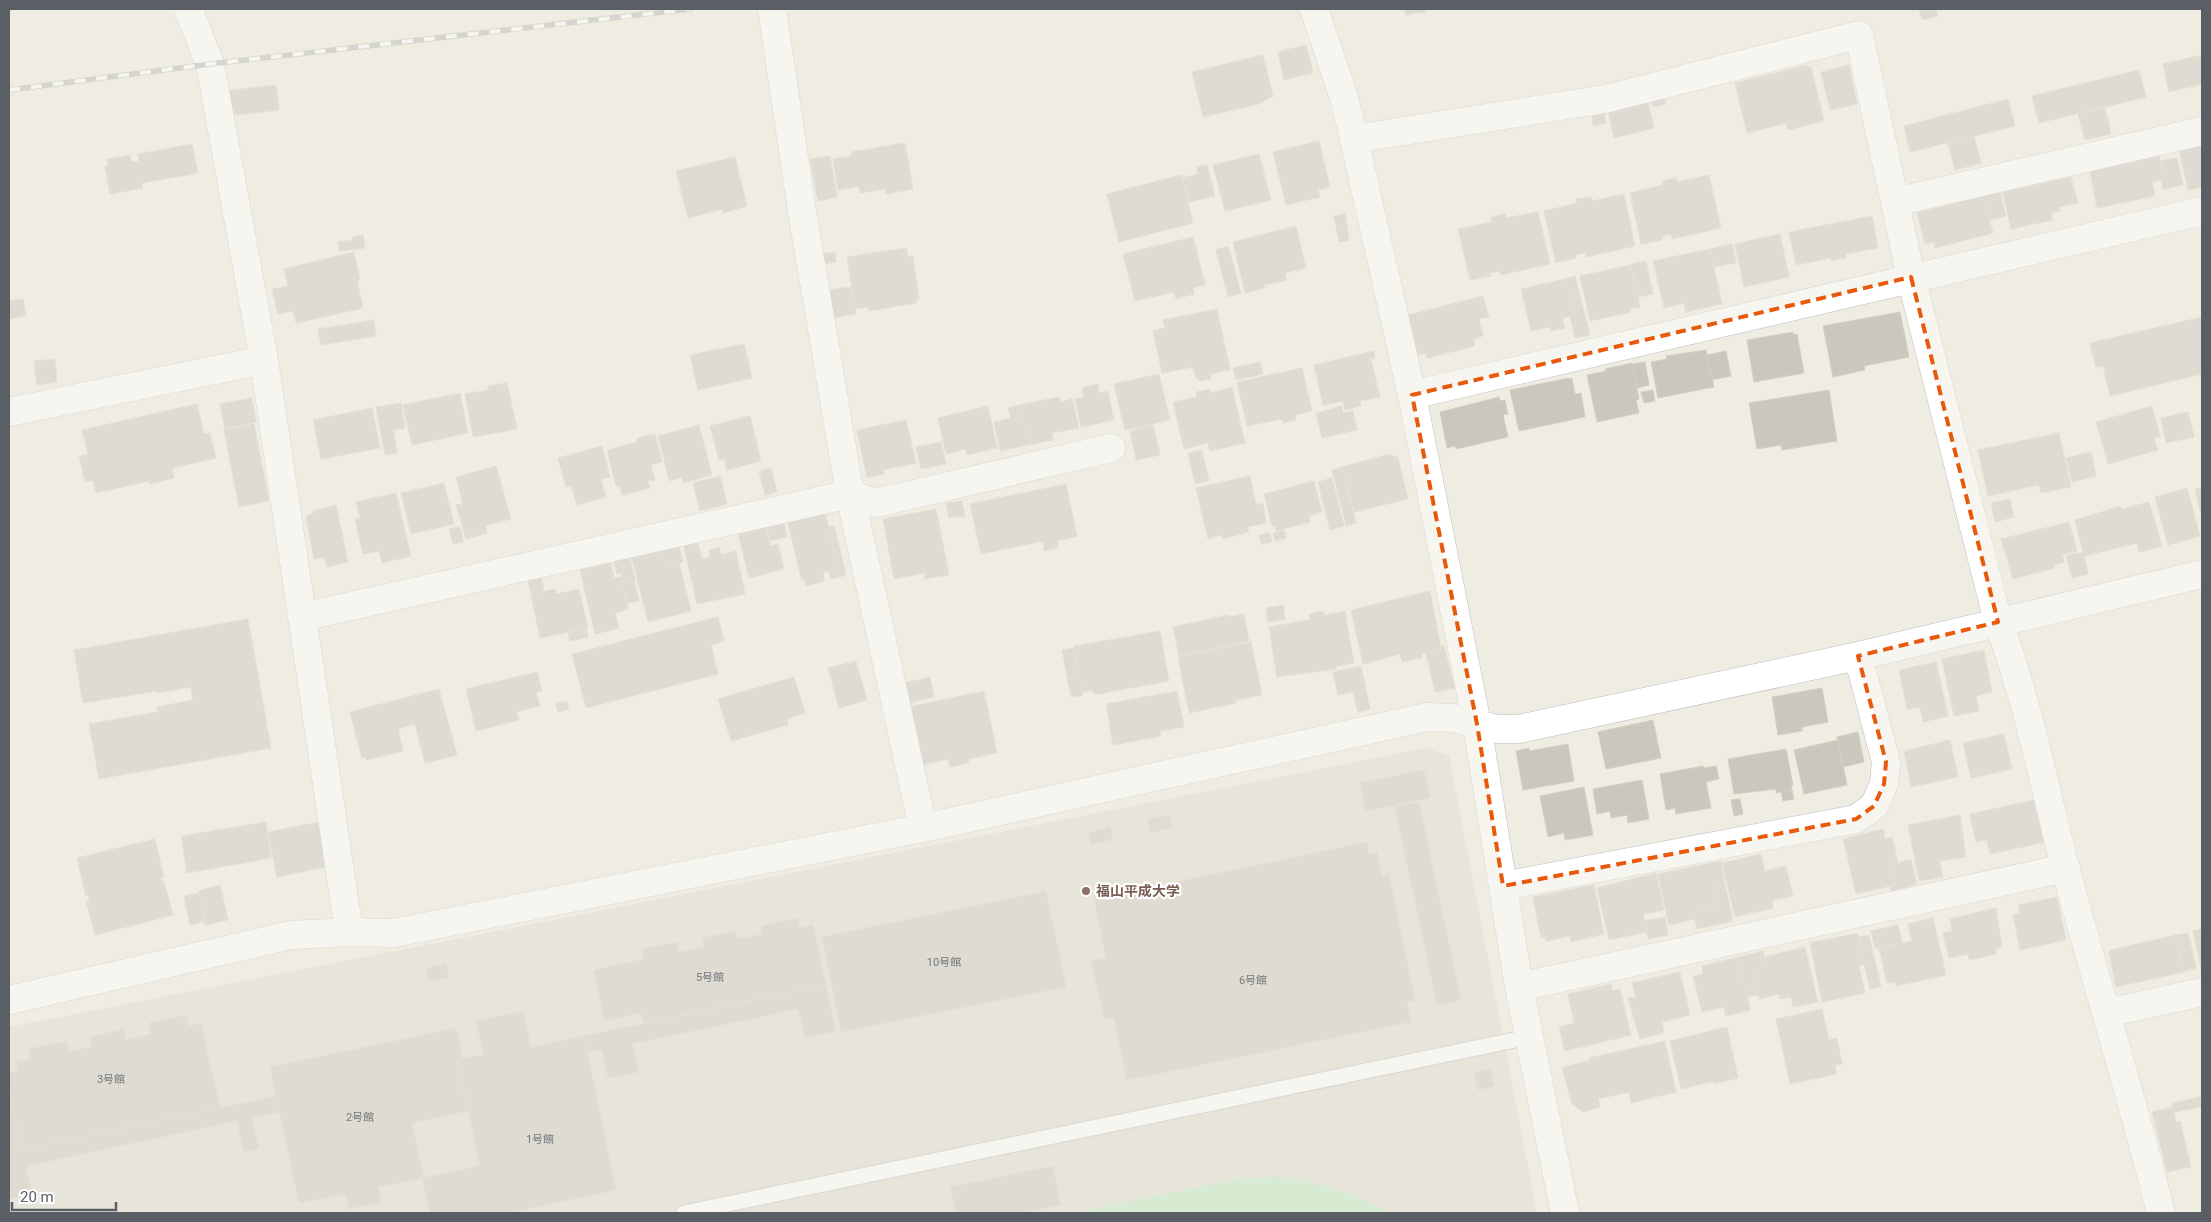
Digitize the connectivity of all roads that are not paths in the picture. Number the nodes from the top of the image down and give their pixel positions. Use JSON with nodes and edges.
{"nodes":[{"id":1,"x":188,"y":9,"type":"edge"},
{"id":2,"x":772,"y":9,"type":"edge"},
{"id":3,"x":1314,"y":9,"type":"edge"},
{"id":4,"x":2202,"y":131,"type":"edge"},
{"id":5,"x":1354,"y":139,"type":"junction"},
{"id":6,"x":1895,"y":202,"type":"junction"},
{"id":7,"x":2202,"y":210,"type":"edge"},
{"id":8,"x":1911,"y":277,"type":"junction"},
{"id":9,"x":264,"y":360,"type":"junction"},
{"id":10,"x":1412,"y":395,"type":"junction"},
{"id":11,"x":9,"y":412,"type":"edge"},
{"id":12,"x":1111,"y":448,"type":"dead end"},
{"id":13,"x":850,"y":494,"type":"junction"},
{"id":14,"x":2202,"y":574,"type":"edge"},
{"id":15,"x":302,"y":617,"type":"junction"},
{"id":16,"x":1998,"y":622,"type":"junction"},
{"id":17,"x":1858,"y":656,"type":"junction"},
{"id":18,"x":1477,"y":724,"type":"junction"},
{"id":19,"x":923,"y":828,"type":"junction"},
{"id":20,"x":2066,"y":868,"type":"junction"},
{"id":21,"x":1503,"y":886,"type":"junction"},
{"id":22,"x":349,"y":932,"type":"junction"},
{"id":23,"x":1520,"y":987,"type":"junction"},
{"id":24,"x":2202,"y":992,"type":"edge"},
{"id":25,"x":9,"y":1000,"type":"edge"},
{"id":26,"x":2107,"y":1013,"type":"junction"},
{"id":27,"x":1530,"y":1037,"type":"junction"},
{"id":28,"x":684,"y":1213,"type":"edge"},
{"id":29,"x":1565,"y":1213,"type":"edge"},
{"id":30,"x":2161,"y":1213,"type":"edge"}],
"edges":[{"from":1,"to":9,"type":"street"},
{"from":2,"to":13,"type":"street"},
{"from":3,"to":5,"type":"street"},
{"from":4,"to":6,"type":"street"},
{"from":5,"to":6,"type":"street"},
{"from":5,"to":10,"type":"street"},
{"from":6,"to":8,"type":"street"},
{"from":7,"to":8,"type":"street"},
{"from":8,"to":10,"type":"street"},
{"from":8,"to":16,"type":"street"},
{"from":9,"to":11,"type":"street"},
{"from":9,"to":15,"type":"street"},
{"from":10,"to":18,"type":"street"},
{"from":12,"to":13,"type":"street"},
{"from":13,"to":15,"type":"street"},
{"from":13,"to":19,"type":"street"},
{"from":14,"to":16,"type":"street"},
{"from":15,"to":22,"type":"street"},
{"from":16,"to":17,"type":"street"},
{"from":16,"to":20,"type":"street"},
{"from":17,"to":18,"type":"street"},
{"from":17,"to":21,"type":"street"},
{"from":18,"to":19,"type":"street"},
{"from":18,"to":21,"type":"street"},
{"from":19,"to":22,"type":"street"},
{"from":20,"to":23,"type":"street"},
{"from":20,"to":26,"type":"street"},
{"from":21,"to":23,"type":"street"},
{"from":22,"to":25,"type":"street"},
{"from":23,"to":27,"type":"street"},
{"from":24,"to":26,"type":"street"},
{"from":26,"to":30,"type":"street"},
{"from":27,"to":28,"type":"lane"},
{"from":27,"to":29,"type":"street"}]}
